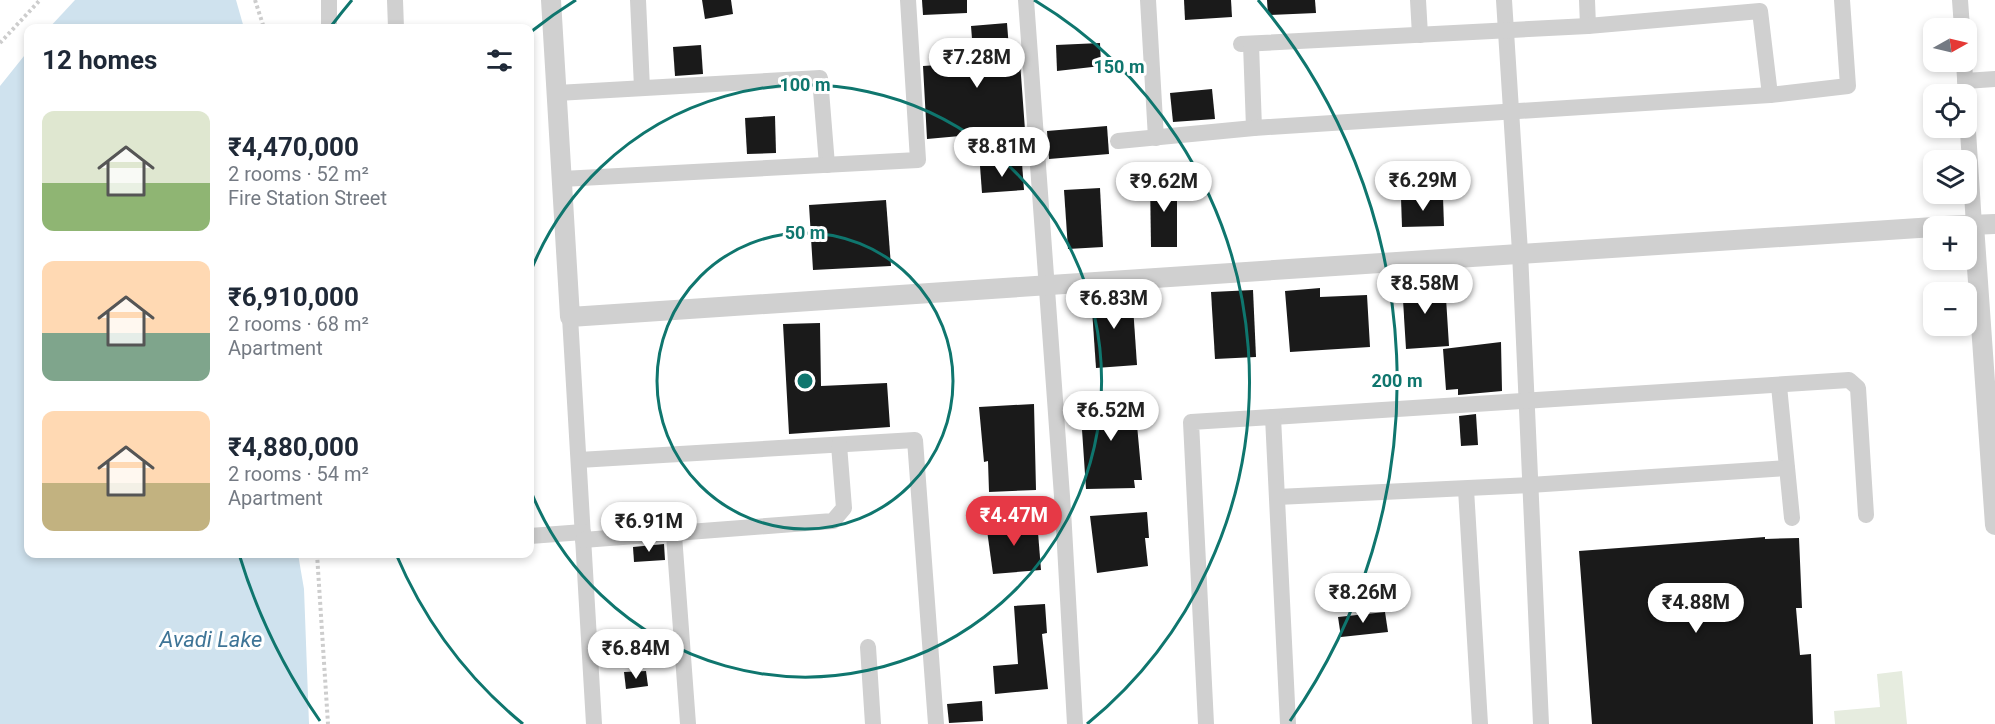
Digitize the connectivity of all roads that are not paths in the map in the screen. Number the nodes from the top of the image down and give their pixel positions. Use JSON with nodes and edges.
{"nodes":[{"id":1,"x":329,"y":0,"type":"edge"},
{"id":2,"x":395,"y":0,"type":"edge"},
{"id":3,"x":551,"y":0,"type":"edge"},
{"id":4,"x":638,"y":0,"type":"edge"},
{"id":5,"x":908,"y":0,"type":"edge"},
{"id":6,"x":1026,"y":0,"type":"edge"},
{"id":7,"x":1148,"y":0,"type":"edge"},
{"id":8,"x":1418,"y":0,"type":"edge"},
{"id":9,"x":1504,"y":0,"type":"edge"},
{"id":10,"x":1587,"y":0,"type":"edge"},
{"id":11,"x":1842,"y":0,"type":"edge"},
{"id":12,"x":1960,"y":0,"type":"edge"},
{"id":13,"x":1705,"y":8,"type":"edge"},
{"id":14,"x":1961,"y":18,"type":"edge"},
{"id":15,"x":329,"y":24,"type":"edge"},
{"id":16,"x":396,"y":24,"type":"edge"},
{"id":17,"x":1588,"y":26,"type":"junction"},
{"id":18,"x":1506,"y":31,"type":"junction"},
{"id":19,"x":1420,"y":35,"type":"junction"},
{"id":20,"x":1995,"y":79,"type":"edge"},
{"id":21,"x":1977,"y":85,"type":"edge"},
{"id":22,"x":642,"y":88,"type":"junction"},
{"id":23,"x":557,"y":93,"type":"junction"},
{"id":24,"x":1770,"y":95,"type":"junction"},
{"id":25,"x":1512,"y":111,"type":"junction"},
{"id":26,"x":1254,"y":128,"type":"junction"},
{"id":27,"x":1156,"y":138,"type":"junction"},
{"id":28,"x":1968,"y":138,"type":"edge"},
{"id":29,"x":1118,"y":141,"type":"dead end"},
{"id":30,"x":827,"y":165,"type":"junction"},
{"id":31,"x":562,"y":179,"type":"junction"},
{"id":32,"x":1973,"y":216,"type":"edge"},
{"id":33,"x":1995,"y":224,"type":"edge"},
{"id":34,"x":1977,"y":225,"type":"edge"},
{"id":35,"x":1923,"y":228,"type":"edge"},
{"id":36,"x":1520,"y":252,"type":"junction"},
{"id":37,"x":1977,"y":259,"type":"edge"},
{"id":38,"x":1047,"y":287,"type":"junction"},
{"id":39,"x":570,"y":317,"type":"junction"},
{"id":40,"x":1779,"y":386,"type":"junction"},
{"id":41,"x":1527,"y":403,"type":"junction"},
{"id":42,"x":1991,"y":415,"type":"edge"},
{"id":43,"x":1273,"y":417,"type":"junction"},
{"id":44,"x":839,"y":445,"type":"junction"},
{"id":45,"x":579,"y":460,"type":"junction"},
{"id":46,"x":1787,"y":468,"type":"junction"},
{"id":47,"x":1530,"y":485,"type":"junction"},
{"id":48,"x":1466,"y":489,"type":"junction"},
{"id":49,"x":1277,"y":497,"type":"junction"},
{"id":50,"x":1866,"y":515,"type":"dead end"},
{"id":51,"x":1792,"y":518,"type":"dead end"},
{"id":52,"x":1995,"y":525,"type":"edge"},
{"id":53,"x":674,"y":535,"type":"junction"},
{"id":54,"x":534,"y":536,"type":"edge"},
{"id":55,"x":583,"y":536,"type":"junction"},
{"id":56,"x":868,"y":647,"type":"dead end"},
{"id":57,"x":594,"y":724,"type":"edge"},
{"id":58,"x":688,"y":724,"type":"edge"},
{"id":59,"x":873,"y":724,"type":"edge"},
{"id":60,"x":936,"y":724,"type":"edge"},
{"id":61,"x":1075,"y":724,"type":"edge"},
{"id":62,"x":1206,"y":724,"type":"edge"},
{"id":63,"x":1288,"y":724,"type":"edge"},
{"id":64,"x":1480,"y":724,"type":"edge"},
{"id":65,"x":1541,"y":724,"type":"edge"}],
"edges":[{"from":1,"to":15,"type":"street"},
{"from":2,"to":16,"type":"street"},
{"from":3,"to":23,"type":"street"},
{"from":4,"to":22,"type":"street"},
{"from":5,"to":30,"type":"street"},
{"from":6,"to":38,"type":"street"},
{"from":7,"to":27,"type":"street"},
{"from":8,"to":19,"type":"street"},
{"from":9,"to":18,"type":"street"},
{"from":10,"to":17,"type":"street"},
{"from":11,"to":24,"type":"street"},
{"from":12,"to":14,"type":"street"},
{"from":13,"to":17,"type":"street"},
{"from":13,"to":24,"type":"street"},
{"from":17,"to":18,"type":"street"},
{"from":18,"to":19,"type":"street"},
{"from":18,"to":25,"type":"street"},
{"from":19,"to":26,"type":"street"},
{"from":20,"to":21,"type":"street"},
{"from":22,"to":23,"type":"street"},
{"from":22,"to":30,"type":"street"},
{"from":23,"to":31,"type":"street"},
{"from":24,"to":25,"type":"street"},
{"from":25,"to":26,"type":"street"},
{"from":25,"to":36,"type":"street"},
{"from":26,"to":27,"type":"street"},
{"from":27,"to":29,"type":"street"},
{"from":28,"to":32,"type":"street"},
{"from":30,"to":31,"type":"street"},
{"from":31,"to":39,"type":"street"},
{"from":33,"to":34,"type":"street"},
{"from":35,"to":36,"type":"street"},
{"from":36,"to":38,"type":"street"},
{"from":36,"to":41,"type":"street"},
{"from":37,"to":42,"type":"street"},
{"from":38,"to":39,"type":"street"},
{"from":38,"to":61,"type":"street"},
{"from":39,"to":45,"type":"street"},
{"from":40,"to":41,"type":"street"},
{"from":40,"to":46,"type":"street"},
{"from":40,"to":50,"type":"street"},
{"from":41,"to":43,"type":"street"},
{"from":41,"to":47,"type":"street"},
{"from":42,"to":52,"type":"street"},
{"from":43,"to":49,"type":"street"},
{"from":43,"to":62,"type":"street"},
{"from":44,"to":45,"type":"street"},
{"from":44,"to":53,"type":"street"},
{"from":44,"to":60,"type":"street"},
{"from":45,"to":55,"type":"street"},
{"from":46,"to":47,"type":"street"},
{"from":46,"to":51,"type":"street"},
{"from":47,"to":48,"type":"street"},
{"from":47,"to":65,"type":"street"},
{"from":48,"to":49,"type":"street"},
{"from":48,"to":64,"type":"street"},
{"from":49,"to":63,"type":"street"},
{"from":53,"to":55,"type":"street"},
{"from":53,"to":58,"type":"street"},
{"from":54,"to":55,"type":"street"},
{"from":55,"to":57,"type":"street"},
{"from":56,"to":59,"type":"street"}]}
